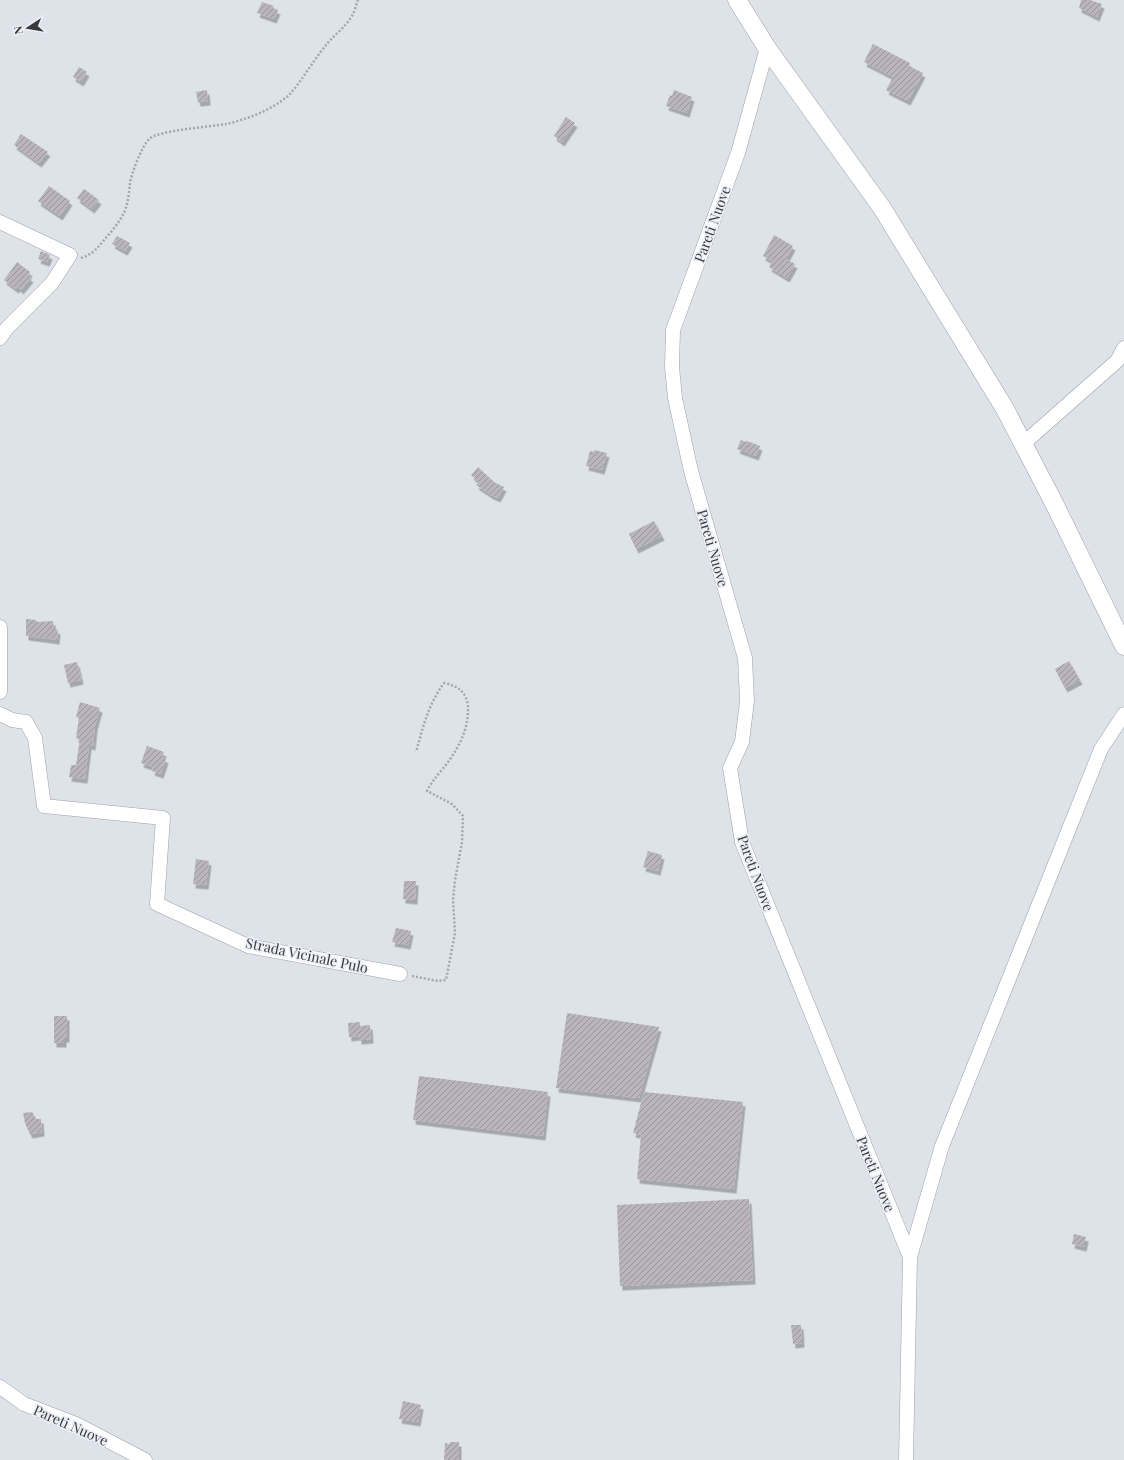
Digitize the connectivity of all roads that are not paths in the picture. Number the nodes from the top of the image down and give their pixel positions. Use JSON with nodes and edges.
{"nodes":[{"id":1,"x":736,"y":0,"type":"edge"},
{"id":2,"x":767,"y":48,"type":"junction"},
{"id":3,"x":0,"y":222,"type":"edge"},
{"id":4,"x":0,"y":338,"type":"edge"},
{"id":5,"x":1124,"y":348,"type":"edge"},
{"id":6,"x":1024,"y":443,"type":"junction"},
{"id":7,"x":1117,"y":620,"type":"edge"},
{"id":8,"x":0,"y":627,"type":"edge"},
{"id":9,"x":1124,"y":646,"type":"edge"},
{"id":10,"x":0,"y":692,"type":"edge"},
{"id":11,"x":0,"y":714,"type":"edge"},
{"id":12,"x":1124,"y":714,"type":"edge"},
{"id":13,"x":400,"y":974,"type":"road end"},
{"id":14,"x":910,"y":1257,"type":"junction"},
{"id":15,"x":0,"y":1387,"type":"edge"},
{"id":16,"x":144,"y":1460,"type":"edge"},
{"id":17,"x":906,"y":1460,"type":"edge"}],
"edges":[{"from":1,"to":2,"type":"main road"},
{"from":2,"to":6,"type":"main road"},
{"from":2,"to":14,"type":"street","name":"Pareti Nuove"},
{"from":3,"to":4,"type":"street"},
{"from":5,"to":6,"type":"street"},
{"from":6,"to":7,"type":"main road"},
{"from":7,"to":9,"type":"main road"},
{"from":8,"to":10,"type":"street"},
{"from":11,"to":13,"type":"street","name":"Strada Vicinale Pulo"},
{"from":12,"to":14,"type":"street"},
{"from":14,"to":17,"type":"street","name":"Pareti Nuove"},
{"from":15,"to":16,"type":"street","name":"Pareti Nuove"}]}
